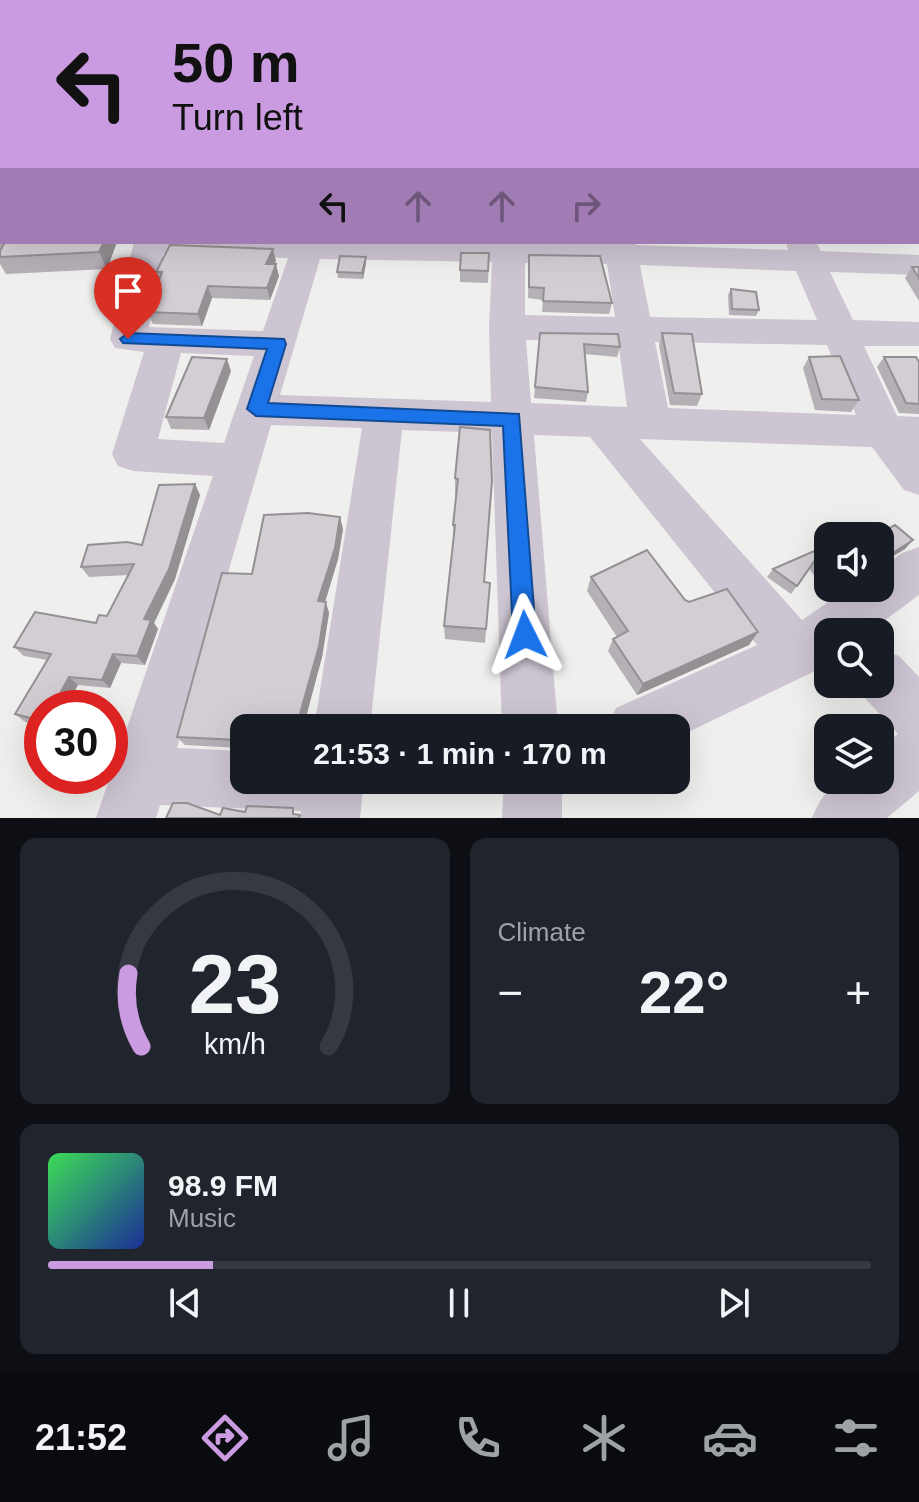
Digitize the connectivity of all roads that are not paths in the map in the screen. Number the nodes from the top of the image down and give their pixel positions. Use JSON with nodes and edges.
{"nodes":[{"id":1,"x":150,"y":244,"type":"edge"},
{"id":2,"x":194,"y":244,"type":"edge"},
{"id":3,"x":328,"y":247,"type":"edge"},
{"id":4,"x":509,"y":247,"type":"edge"},
{"id":5,"x":621,"y":248,"type":"edge"},
{"id":6,"x":805,"y":252,"type":"edge"},
{"id":7,"x":919,"y":265,"type":"edge"},
{"id":8,"x":507,"y":327,"type":"junction"},
{"id":9,"x":633,"y":328,"type":"junction"},
{"id":10,"x":839,"y":331,"type":"junction"},
{"id":11,"x":919,"y":334,"type":"edge"},
{"id":12,"x":166,"y":340,"type":"junction"},
{"id":13,"x":278,"y":344,"type":"junction"},
{"id":14,"x":256,"y":409,"type":"junction"},
{"id":15,"x":384,"y":414,"type":"junction"},
{"id":16,"x":512,"y":419,"type":"junction"},
{"id":17,"x":602,"y":423,"type":"junction"},
{"id":18,"x":650,"y":423,"type":"junction"},
{"id":19,"x":901,"y":433,"type":"edge"},
{"id":20,"x":238,"y":461,"type":"junction"},
{"id":21,"x":919,"y":477,"type":"edge"},
{"id":22,"x":919,"y":568,"type":"edge"},
{"id":23,"x":849,"y":618,"type":"edge"},
{"id":24,"x":814,"y":628,"type":"edge"},
{"id":25,"x":814,"y":641,"type":"edge"},
{"id":26,"x":894,"y":690,"type":"edge"},
{"id":27,"x":344,"y":714,"type":"edge"},
{"id":28,"x":529,"y":714,"type":"edge"},
{"id":29,"x":665,"y":714,"type":"edge"},
{"id":30,"x":919,"y":716,"type":"edge"},
{"id":31,"x":919,"y":753,"type":"edge"},
{"id":32,"x":230,"y":783,"type":"edge"},
{"id":33,"x":533,"y":794,"type":"edge"},
{"id":34,"x":133,"y":797,"type":"edge"},
{"id":35,"x":532,"y":818,"type":"edge"},
{"id":36,"x":842,"y":818,"type":"edge"}],
"edges":[{"from":1,"to":12,"type":"street"},
{"from":2,"to":3,"type":"street"},
{"from":3,"to":4,"type":"street"},
{"from":3,"to":13,"type":"street"},
{"from":4,"to":5,"type":"street"},
{"from":4,"to":8,"type":"street"},
{"from":5,"to":6,"type":"street"},
{"from":5,"to":9,"type":"street"},
{"from":6,"to":7,"type":"street"},
{"from":6,"to":10,"type":"street"},
{"from":8,"to":9,"type":"street"},
{"from":8,"to":16,"type":"street"},
{"from":9,"to":10,"type":"street"},
{"from":9,"to":18,"type":"street"},
{"from":10,"to":11,"type":"street"},
{"from":10,"to":19,"type":"street"},
{"from":12,"to":13,"type":"street"},
{"from":12,"to":20,"type":"street"},
{"from":13,"to":14,"type":"street"},
{"from":14,"to":15,"type":"street"},
{"from":14,"to":20,"type":"street"},
{"from":15,"to":16,"type":"street"},
{"from":15,"to":27,"type":"street"},
{"from":16,"to":17,"type":"street"},
{"from":16,"to":28,"type":"street"},
{"from":17,"to":18,"type":"street"},
{"from":17,"to":24,"type":"street"},
{"from":18,"to":19,"type":"street"},
{"from":19,"to":21,"type":"street"},
{"from":20,"to":34,"type":"street"},
{"from":22,"to":23,"type":"street"},
{"from":25,"to":29,"type":"street"},
{"from":26,"to":30,"type":"street"},
{"from":31,"to":36,"type":"street"},
{"from":32,"to":34,"type":"street"},
{"from":33,"to":35,"type":"street"}]}
